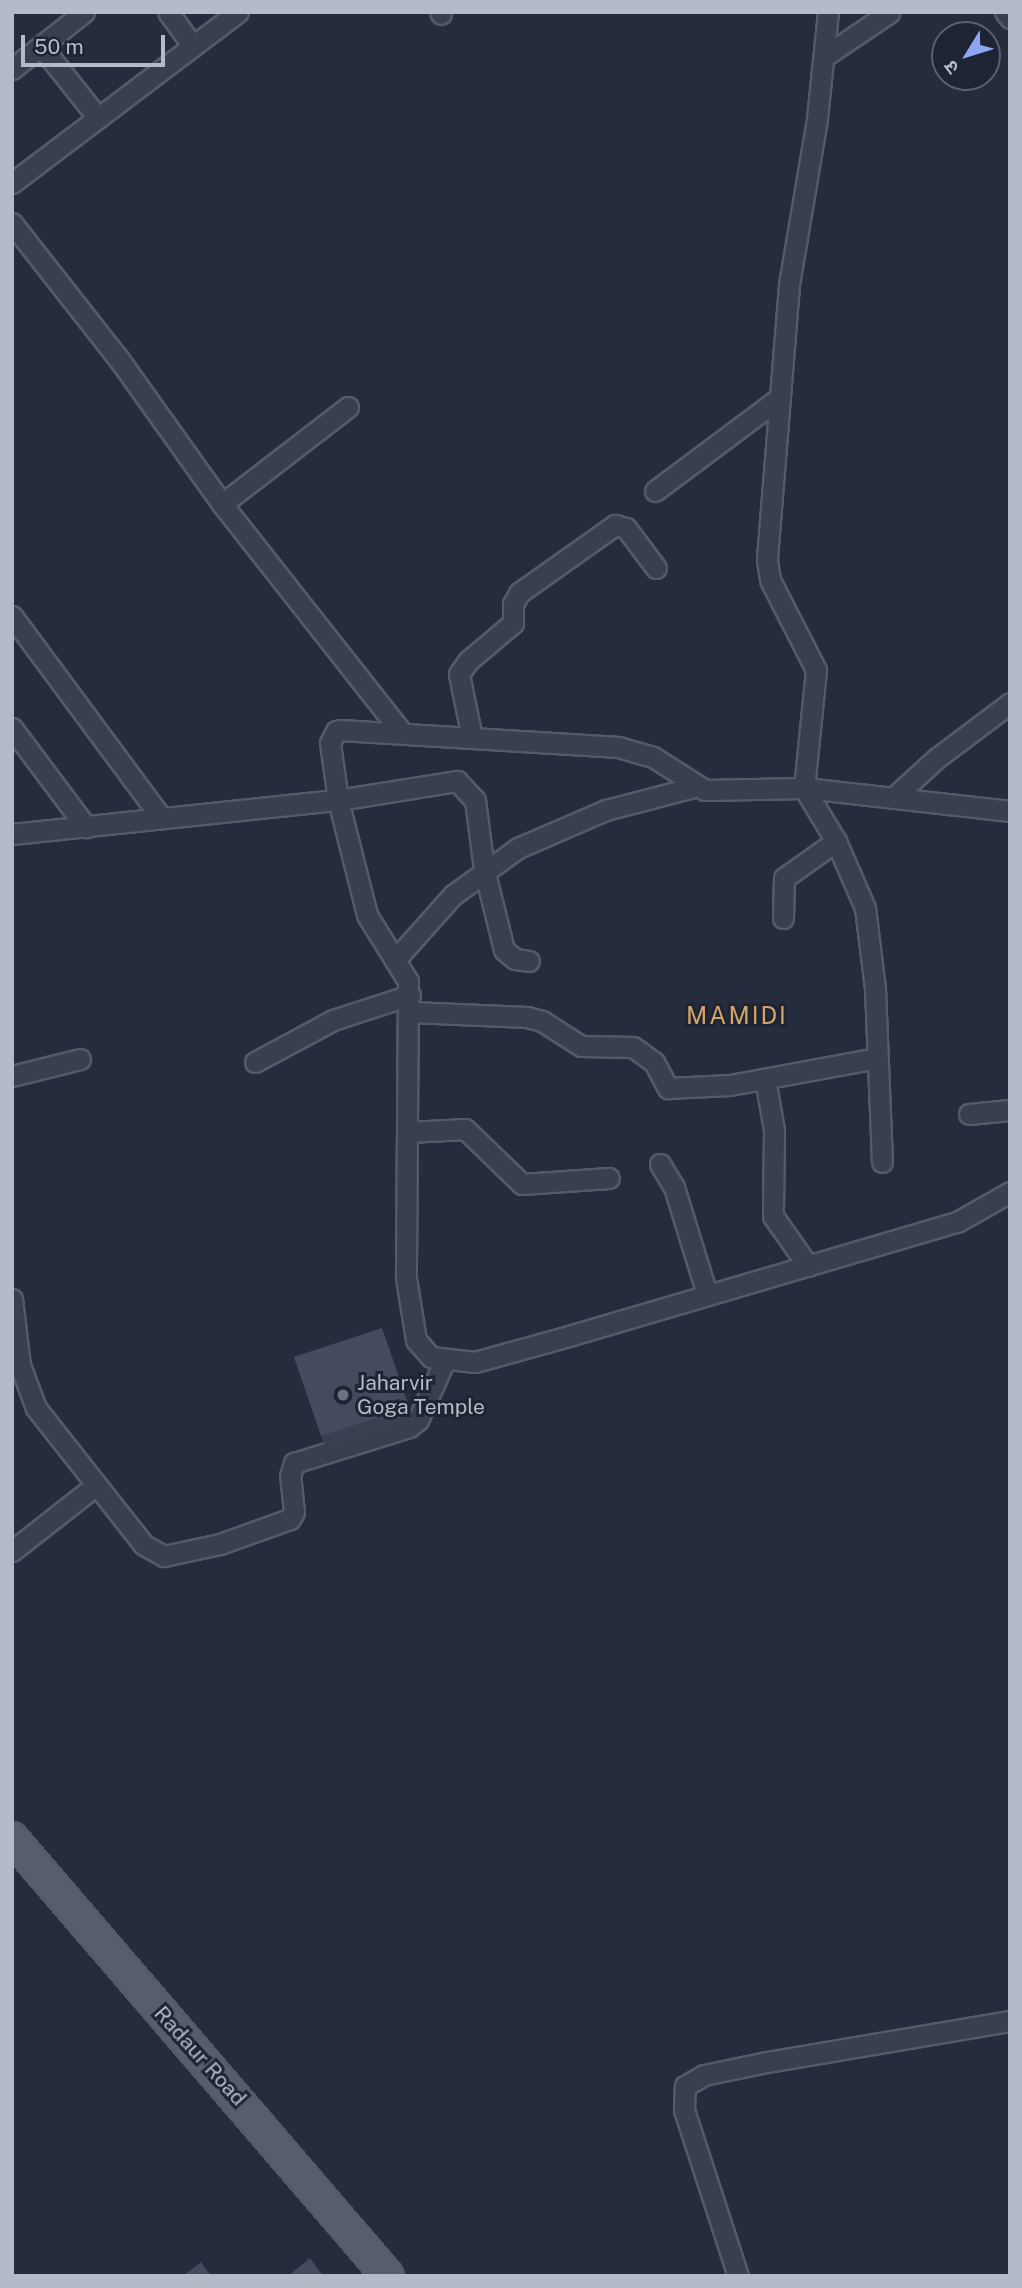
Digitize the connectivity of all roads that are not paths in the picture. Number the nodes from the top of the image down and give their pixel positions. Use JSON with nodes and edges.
{"nodes":[{"id":1,"x":84,"y":12,"type":"edge"},
{"id":2,"x":168,"y":12,"type":"edge"},
{"id":3,"x":238,"y":12,"type":"edge"},
{"id":4,"x":828,"y":12,"type":"edge"},
{"id":5,"x":890,"y":12,"type":"edge"},
{"id":6,"x":1005,"y":12,"type":"edge"},
{"id":7,"x":1010,"y":19,"type":"edge"},
{"id":8,"x":41,"y":46,"type":"junction"},
{"id":9,"x":193,"y":46,"type":"junction"},
{"id":10,"x":825,"y":56,"type":"junction"},
{"id":11,"x":12,"y":69,"type":"edge"},
{"id":12,"x":98,"y":118,"type":"junction"},
{"id":13,"x":12,"y":183,"type":"edge"},
{"id":14,"x":12,"y":223,"type":"edge"},
{"id":15,"x":778,"y":399,"type":"junction"},
{"id":16,"x":348,"y":407,"type":"dead end"},
{"id":17,"x":655,"y":491,"type":"dead end"},
{"id":18,"x":222,"y":504,"type":"junction"},
{"id":19,"x":656,"y":568,"type":"dead end"},
{"id":20,"x":12,"y":616,"type":"edge"},
{"id":21,"x":1010,"y":703,"type":"edge"},
{"id":22,"x":12,"y":728,"type":"edge"},
{"id":23,"x":402,"y":733,"type":"junction"},
{"id":24,"x":472,"y":738,"type":"junction"},
{"id":25,"x":694,"y":787,"type":"junction"},
{"id":26,"x":804,"y":788,"type":"junction"},
{"id":27,"x":893,"y":798,"type":"junction"},
{"id":28,"x":338,"y":800,"type":"junction"},
{"id":29,"x":1010,"y":811,"type":"edge"},
{"id":30,"x":161,"y":817,"type":"junction"},
{"id":31,"x":86,"y":827,"type":"junction"},
{"id":32,"x":12,"y":834,"type":"edge"},
{"id":33,"x":836,"y":841,"type":"junction"},
{"id":34,"x":484,"y":869,"type":"junction"},
{"id":35,"x":783,"y":918,"type":"dead end"},
{"id":36,"x":395,"y":960,"type":"junction"},
{"id":37,"x":529,"y":961,"type":"dead end"},
{"id":38,"x":410,"y":1003,"type":"junction"},
{"id":39,"x":877,"y":1058,"type":"junction"},
{"id":40,"x":80,"y":1059,"type":"dead end"},
{"id":41,"x":255,"y":1062,"type":"dead end"},
{"id":42,"x":12,"y":1076,"type":"edge"},
{"id":43,"x":765,"y":1079,"type":"junction"},
{"id":44,"x":1010,"y":1110,"type":"edge"},
{"id":45,"x":969,"y":1114,"type":"dead end"},
{"id":46,"x":409,"y":1132,"type":"junction"},
{"id":47,"x":882,"y":1162,"type":"dead end"},
{"id":48,"x":660,"y":1164,"type":"dead end"},
{"id":49,"x":609,"y":1178,"type":"dead end"},
{"id":50,"x":1010,"y":1192,"type":"edge"},
{"id":51,"x":808,"y":1266,"type":"junction"},
{"id":52,"x":707,"y":1294,"type":"junction"},
{"id":53,"x":12,"y":1299,"type":"edge"},
{"id":54,"x":444,"y":1362,"type":"junction"},
{"id":55,"x":95,"y":1486,"type":"junction"},
{"id":56,"x":12,"y":1551,"type":"edge"},
{"id":57,"x":12,"y":1838,"type":"edge"},
{"id":58,"x":12,"y":1866,"type":"edge"},
{"id":59,"x":1010,"y":2021,"type":"edge"},
{"id":60,"x":363,"y":2276,"type":"edge"},
{"id":61,"x":388,"y":2276,"type":"edge"},
{"id":62,"x":738,"y":2276,"type":"edge"}],
"edges":[{"from":1,"to":8,"type":"street"},
{"from":2,"to":9,"type":"street"},
{"from":3,"to":9,"type":"street"},
{"from":4,"to":10,"type":"street"},
{"from":5,"to":10,"type":"street"},
{"from":6,"to":7,"type":"street"},
{"from":8,"to":11,"type":"street"},
{"from":8,"to":12,"type":"street"},
{"from":9,"to":12,"type":"street"},
{"from":10,"to":15,"type":"street"},
{"from":12,"to":13,"type":"street"},
{"from":14,"to":18,"type":"street"},
{"from":15,"to":17,"type":"street"},
{"from":15,"to":26,"type":"street"},
{"from":16,"to":18,"type":"street"},
{"from":18,"to":23,"type":"street"},
{"from":19,"to":24,"type":"street"},
{"from":20,"to":30,"type":"street"},
{"from":21,"to":27,"type":"street"},
{"from":22,"to":31,"type":"street"},
{"from":23,"to":24,"type":"street"},
{"from":23,"to":28,"type":"street"},
{"from":24,"to":25,"type":"street"},
{"from":25,"to":26,"type":"street"},
{"from":25,"to":34,"type":"street"},
{"from":26,"to":27,"type":"street"},
{"from":26,"to":33,"type":"street"},
{"from":27,"to":29,"type":"street"},
{"from":28,"to":30,"type":"street"},
{"from":28,"to":34,"type":"street"},
{"from":28,"to":36,"type":"street"},
{"from":30,"to":31,"type":"street"},
{"from":31,"to":32,"type":"street"},
{"from":33,"to":35,"type":"street"},
{"from":33,"to":39,"type":"street"},
{"from":34,"to":36,"type":"street"},
{"from":34,"to":37,"type":"street"},
{"from":36,"to":38,"type":"street"},
{"from":38,"to":41,"type":"street"},
{"from":38,"to":43,"type":"street"},
{"from":38,"to":46,"type":"street"},
{"from":39,"to":43,"type":"street"},
{"from":39,"to":47,"type":"street"},
{"from":40,"to":42,"type":"street"},
{"from":43,"to":51,"type":"street"},
{"from":44,"to":45,"type":"street"},
{"from":46,"to":49,"type":"street"},
{"from":46,"to":54,"type":"street"},
{"from":48,"to":52,"type":"street"},
{"from":50,"to":51,"type":"street"},
{"from":51,"to":52,"type":"street"},
{"from":52,"to":54,"type":"street"},
{"from":53,"to":55,"type":"street"},
{"from":54,"to":55,"type":"street"},
{"from":55,"to":56,"type":"street"},
{"from":57,"to":61,"type":"main road","name":"Radaur Road"},
{"from":58,"to":60,"type":"main road","name":"Radaur Road"},
{"from":59,"to":62,"type":"street"}]}
